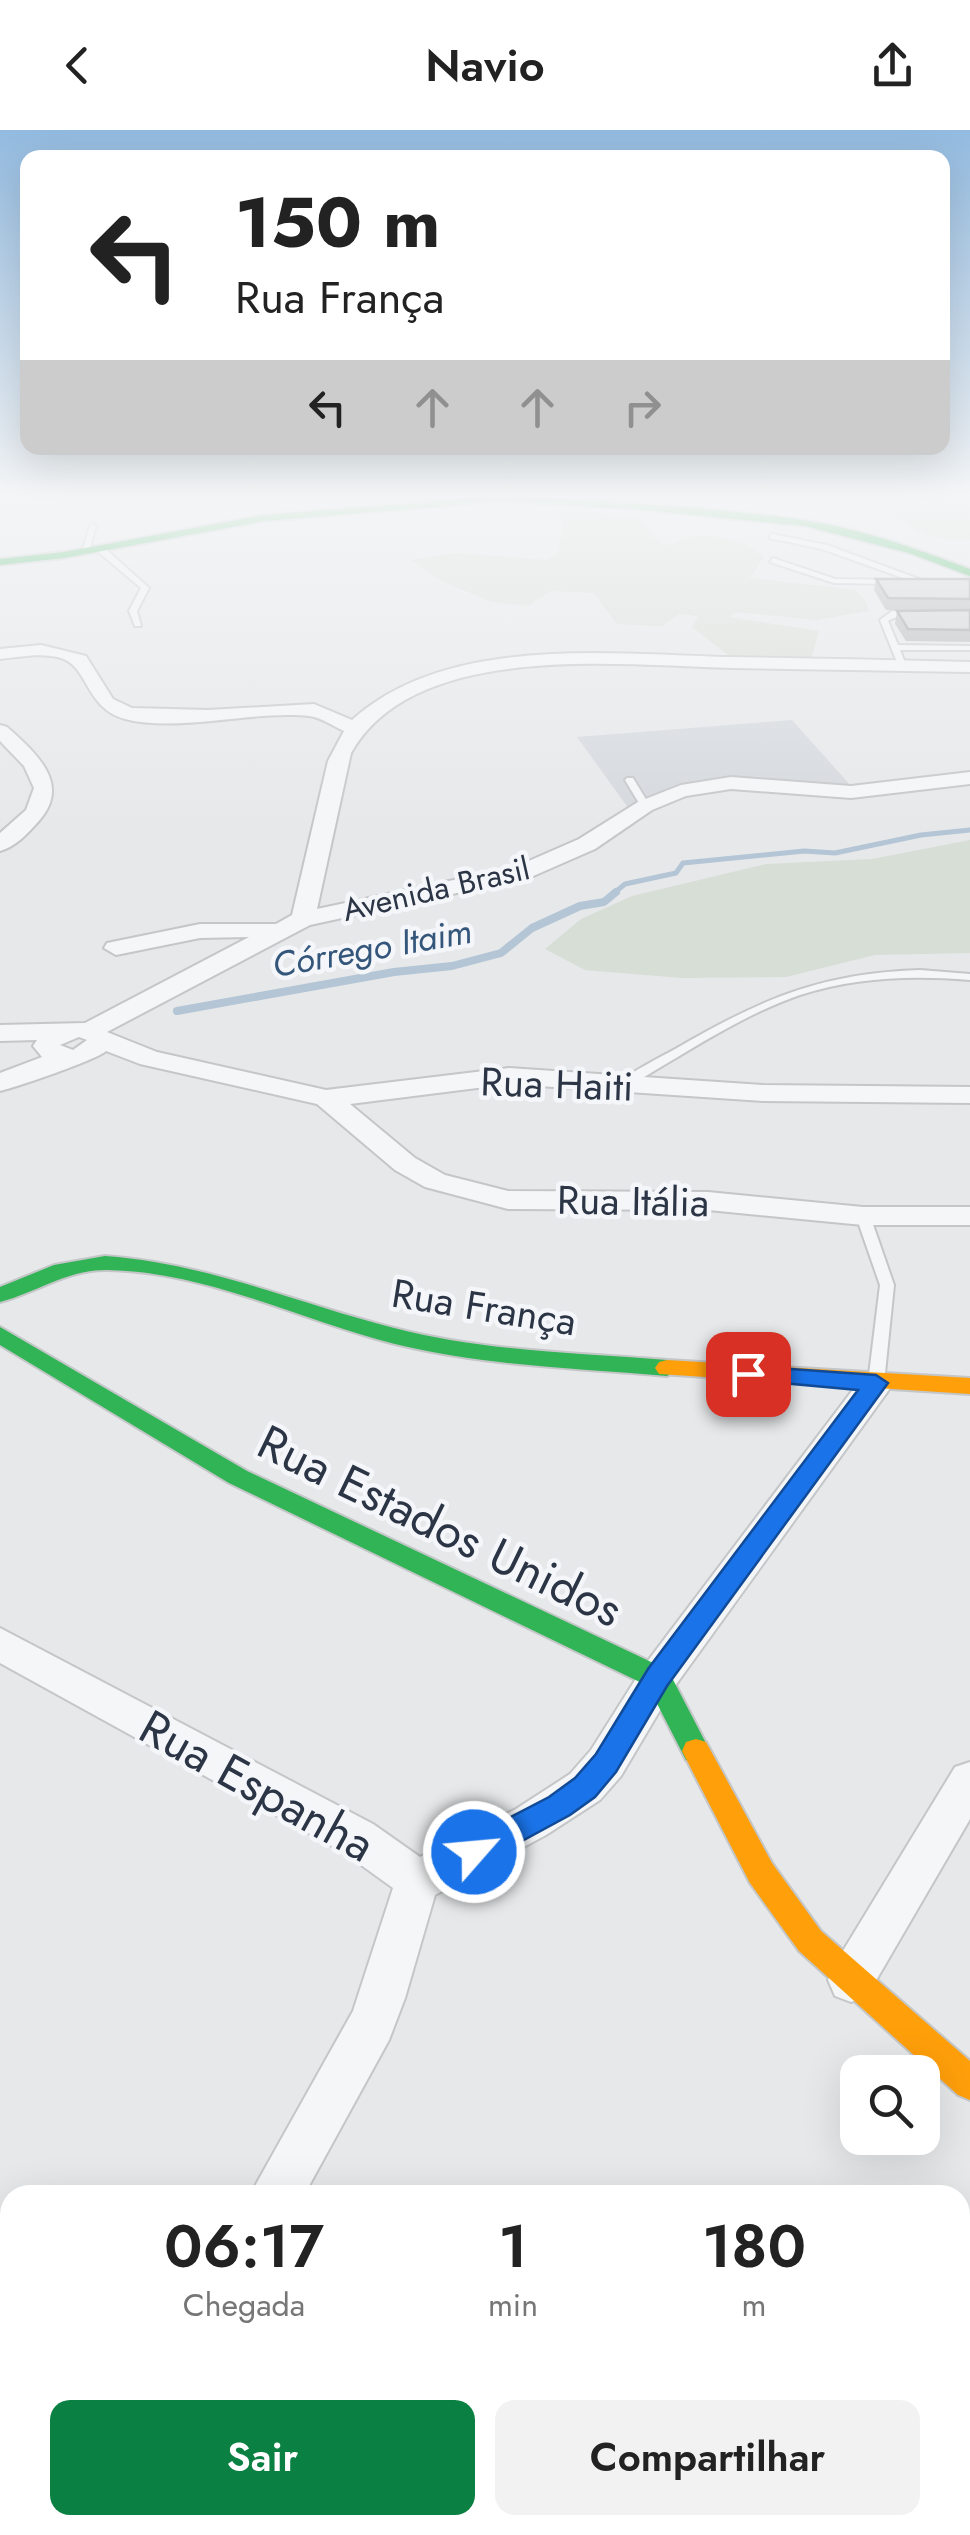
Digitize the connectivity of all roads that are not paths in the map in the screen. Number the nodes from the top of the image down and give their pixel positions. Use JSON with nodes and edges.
{"nodes":[{"id":1,"x":134,"y":608,"type":"edge"},
{"id":2,"x":933,"y":614,"type":"edge"},
{"id":3,"x":138,"y":624,"type":"dead end"},
{"id":4,"x":970,"y":648,"type":"edge"},
{"id":5,"x":0,"y":654,"type":"edge"},
{"id":6,"x":898,"y":656,"type":"junction"},
{"id":7,"x":970,"y":667,"type":"edge"},
{"id":8,"x":353,"y":728,"type":"junction"},
{"id":9,"x":0,"y":731,"type":"edge"},
{"id":10,"x":970,"y":778,"type":"edge"},
{"id":11,"x":630,"y":780,"type":"dead end"},
{"id":12,"x":645,"y":806,"type":"junction"},
{"id":13,"x":0,"y":844,"type":"edge"},
{"id":14,"x":302,"y":918,"type":"junction"},
{"id":15,"x":276,"y":930,"type":"junction"},
{"id":16,"x":116,"y":948,"type":"dead end"},
{"id":17,"x":970,"y":976,"type":"edge"},
{"id":18,"x":0,"y":1033,"type":"edge"},
{"id":19,"x":73,"y":1044,"type":"junction"},
{"id":20,"x":0,"y":1082,"type":"edge"},
{"id":21,"x":623,"y":1084,"type":"junction"},
{"id":22,"x":970,"y":1095,"type":"edge"},
{"id":23,"x":326,"y":1098,"type":"junction"},
{"id":24,"x":864,"y":1216,"type":"junction"},
{"id":25,"x":970,"y":1216,"type":"edge"},
{"id":26,"x":0,"y":1295,"type":"edge"},
{"id":27,"x":0,"y":1335,"type":"edge"},
{"id":28,"x":876,"y":1383,"type":"junction"},
{"id":29,"x":970,"y":1386,"type":"edge"},
{"id":30,"x":0,"y":1644,"type":"edge"},
{"id":31,"x":658,"y":1678,"type":"junction"},
{"id":32,"x":970,"y":1780,"type":"edge"},
{"id":33,"x":418,"y":1881,"type":"junction"},
{"id":34,"x":851,"y":1980,"type":"junction"},
{"id":35,"x":970,"y":2083,"type":"edge"},
{"id":36,"x":282,"y":2185,"type":"edge"}],
"edges":[{"from":1,"to":3,"type":"lane"},
{"from":2,"to":6,"type":"lane"},
{"from":4,"to":6,"type":"lane"},
{"from":5,"to":8,"type":"street"},
{"from":6,"to":7,"type":"street"},
{"from":6,"to":8,"type":"street"},
{"from":8,"to":14,"type":"street"},
{"from":9,"to":13,"type":"street"},
{"from":10,"to":12,"type":"street","name":"Avenida Brasil"},
{"from":11,"to":12,"type":"lane"},
{"from":12,"to":14,"type":"street","name":"Avenida Brasil"},
{"from":14,"to":15,"type":"street","name":"Avenida Brasil"},
{"from":15,"to":16,"type":"street"},
{"from":15,"to":19,"type":"street","name":"Avenida Brasil"},
{"from":17,"to":21,"type":"lane"},
{"from":18,"to":19,"type":"street","name":"Rua Haiti"},
{"from":19,"to":20,"type":"street","name":"Avenida Brasil"},
{"from":19,"to":23,"type":"street","name":"Rua Haiti"},
{"from":21,"to":22,"type":"street","name":"Rua Haiti"},
{"from":21,"to":23,"type":"street","name":"Rua Haiti"},
{"from":23,"to":24,"type":"street","name":"Rua Itália"},
{"from":24,"to":25,"type":"street","name":"Rua Itália"},
{"from":24,"to":28,"type":"lane"},
{"from":26,"to":28,"type":"street","name":"Rua França"},
{"from":27,"to":31,"type":"street","name":"Rua Estados Unidos"},
{"from":28,"to":29,"type":"street","name":"Rua França"},
{"from":28,"to":31,"type":"street"},
{"from":30,"to":33,"type":"street","name":"Rua Espanha"},
{"from":31,"to":33,"type":"street"},
{"from":31,"to":34,"type":"street"},
{"from":32,"to":34,"type":"street"},
{"from":33,"to":36,"type":"street","name":"Rua Espanha"},
{"from":34,"to":35,"type":"street"}]}
